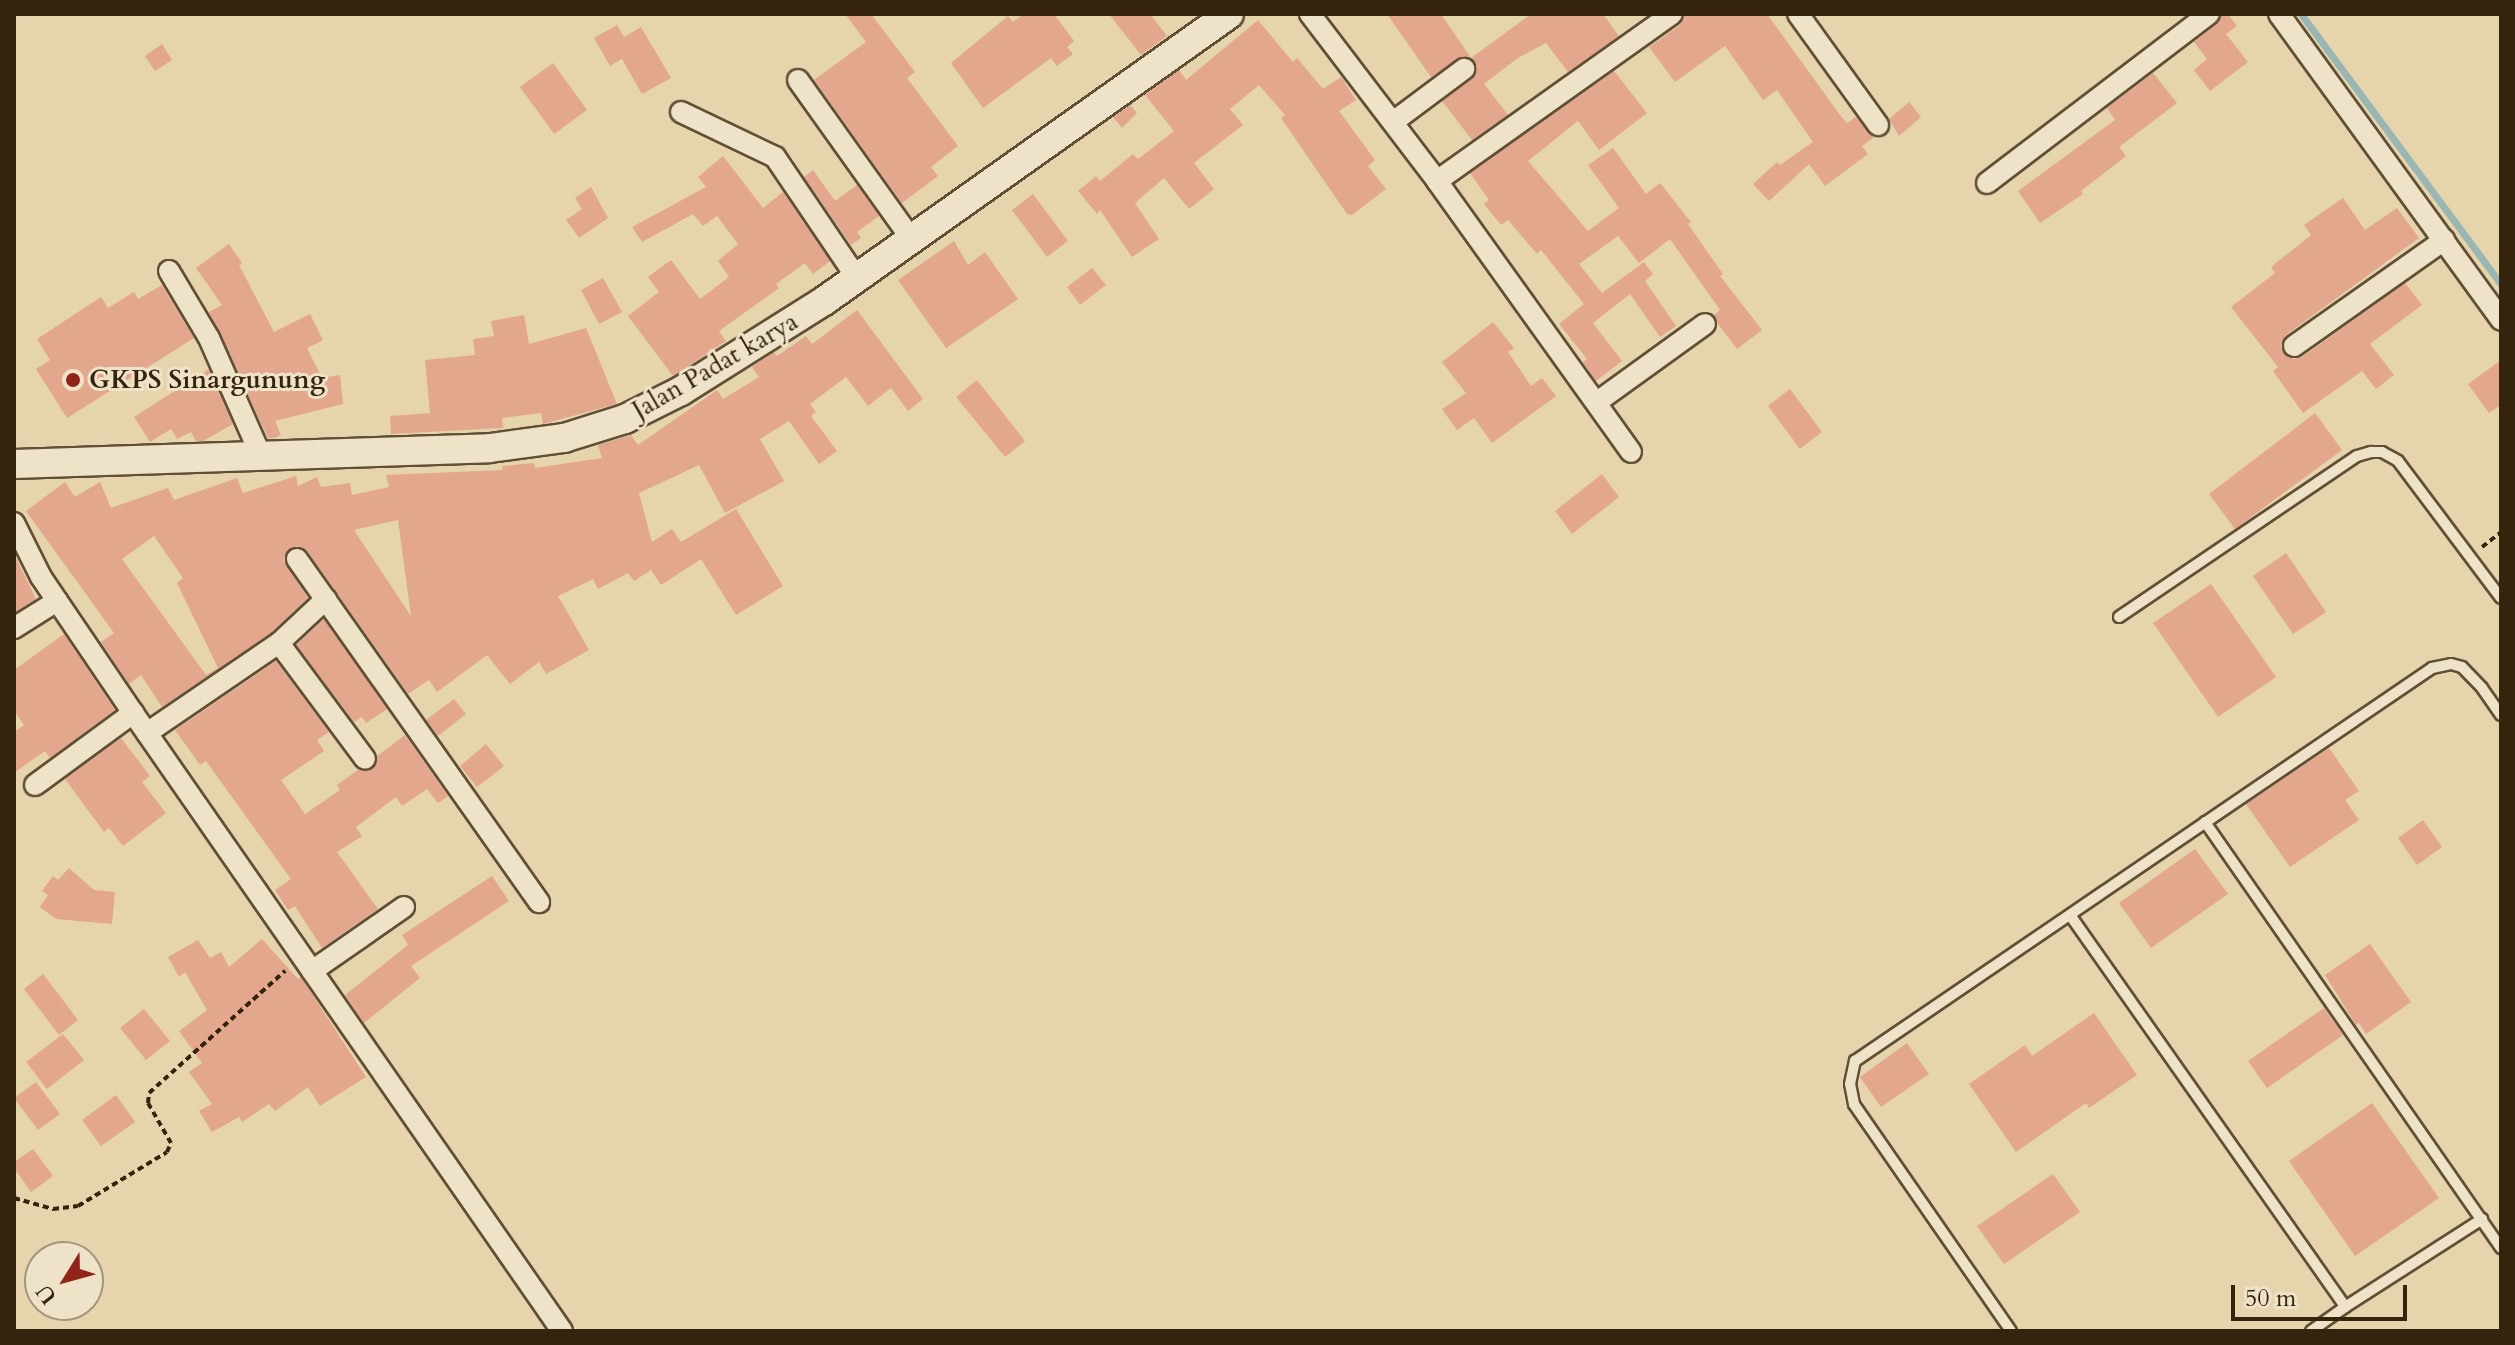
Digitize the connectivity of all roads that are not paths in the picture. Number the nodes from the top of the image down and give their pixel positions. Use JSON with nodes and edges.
{"nodes":[{"id":1,"x":1229,"y":14,"type":"edge"},
{"id":2,"x":1310,"y":14,"type":"edge"},
{"id":3,"x":1672,"y":14,"type":"edge"},
{"id":4,"x":1798,"y":14,"type":"edge"},
{"id":5,"x":2209,"y":14,"type":"edge"},
{"id":6,"x":2279,"y":14,"type":"edge"},
{"id":7,"x":1464,"y":69,"type":"dead end"},
{"id":8,"x":798,"y":80,"type":"dead end"},
{"id":9,"x":681,"y":112,"type":"dead end"},
{"id":10,"x":1393,"y":122,"type":"junction"},
{"id":11,"x":1878,"y":125,"type":"dead end"},
{"id":12,"x":1437,"y":181,"type":"junction"},
{"id":13,"x":1987,"y":183,"type":"dead end"},
{"id":14,"x":912,"y":240,"type":"junction"},
{"id":15,"x":2444,"y":240,"type":"junction"},
{"id":16,"x":169,"y":271,"type":"dead end"},
{"id":17,"x":857,"y":278,"type":"junction"},
{"id":18,"x":2501,"y":320,"type":"edge"},
{"id":19,"x":1705,"y":324,"type":"dead end"},
{"id":20,"x":2294,"y":346,"type":"dead end"},
{"id":21,"x":1597,"y":402,"type":"junction"},
{"id":22,"x":1631,"y":452,"type":"dead end"},
{"id":23,"x":262,"y":458,"type":"junction"},
{"id":24,"x":14,"y":464,"type":"edge"},
{"id":25,"x":14,"y":523,"type":"edge"},
{"id":26,"x":297,"y":559,"type":"dead end"},
{"id":27,"x":2501,"y":598,"type":"edge"},
{"id":28,"x":326,"y":599,"type":"junction"},
{"id":29,"x":57,"y":601,"type":"junction"},
{"id":30,"x":2119,"y":617,"type":"dead end"},
{"id":31,"x":14,"y":628,"type":"edge"},
{"id":32,"x":279,"y":643,"type":"junction"},
{"id":33,"x":133,"y":713,"type":"junction"},
{"id":34,"x":2501,"y":715,"type":"edge"},
{"id":35,"x":147,"y":733,"type":"junction"},
{"id":36,"x":365,"y":759,"type":"dead end"},
{"id":37,"x":35,"y":785,"type":"dead end"},
{"id":38,"x":2205,"y":822,"type":"junction"},
{"id":39,"x":539,"y":902,"type":"dead end"},
{"id":40,"x":404,"y":907,"type":"dead end"},
{"id":41,"x":2070,"y":915,"type":"junction"},
{"id":42,"x":307,"y":964,"type":"junction"},
{"id":43,"x":2482,"y":1219,"type":"junction"},
{"id":44,"x":2501,"y":1248,"type":"edge"},
{"id":45,"x":2345,"y":1307,"type":"junction"},
{"id":46,"x":562,"y":1331,"type":"edge"},
{"id":47,"x":2011,"y":1331,"type":"edge"},
{"id":48,"x":2311,"y":1331,"type":"edge"}],
"edges":[{"from":1,"to":14,"type":"main road","name":"Jalan Padat karya"},
{"from":2,"to":10,"type":"street"},
{"from":3,"to":12,"type":"street"},
{"from":4,"to":11,"type":"street"},
{"from":5,"to":13,"type":"street"},
{"from":6,"to":15,"type":"street"},
{"from":7,"to":10,"type":"street"},
{"from":8,"to":14,"type":"street"},
{"from":9,"to":17,"type":"street"},
{"from":10,"to":12,"type":"street"},
{"from":12,"to":21,"type":"street"},
{"from":14,"to":17,"type":"main road","name":"Jalan Padat karya"},
{"from":15,"to":18,"type":"street"},
{"from":15,"to":20,"type":"street"},
{"from":16,"to":23,"type":"street"},
{"from":17,"to":23,"type":"main road","name":"Jalan Padat karya"},
{"from":19,"to":21,"type":"street"},
{"from":21,"to":22,"type":"street"},
{"from":23,"to":24,"type":"main road","name":"Jalan Padat karya"},
{"from":25,"to":29,"type":"street"},
{"from":26,"to":28,"type":"street"},
{"from":27,"to":30,"type":"lane"},
{"from":28,"to":32,"type":"street"},
{"from":28,"to":39,"type":"street"},
{"from":29,"to":31,"type":"street"},
{"from":29,"to":33,"type":"street"},
{"from":32,"to":35,"type":"street"},
{"from":32,"to":36,"type":"street"},
{"from":33,"to":35,"type":"street"},
{"from":33,"to":37,"type":"street"},
{"from":34,"to":38,"type":"lane"},
{"from":35,"to":42,"type":"street"},
{"from":38,"to":41,"type":"lane"},
{"from":38,"to":43,"type":"lane"},
{"from":40,"to":42,"type":"street"},
{"from":41,"to":45,"type":"lane"},
{"from":41,"to":47,"type":"lane"},
{"from":42,"to":46,"type":"street"},
{"from":43,"to":44,"type":"lane"},
{"from":43,"to":45,"type":"lane"},
{"from":45,"to":48,"type":"lane"}]}
